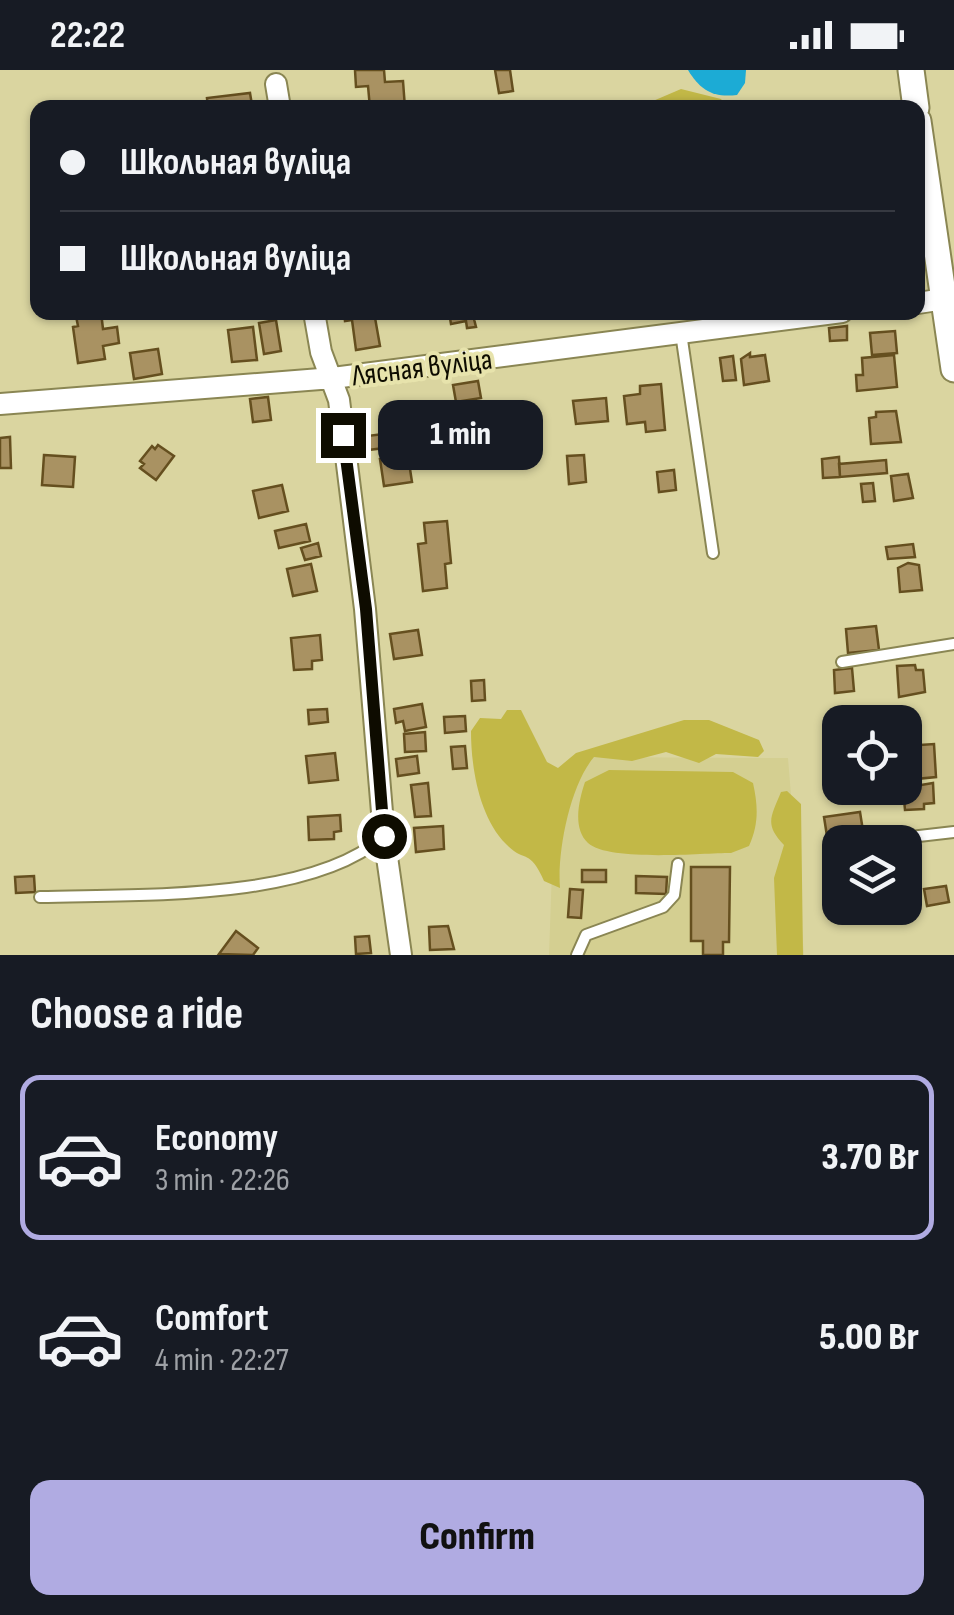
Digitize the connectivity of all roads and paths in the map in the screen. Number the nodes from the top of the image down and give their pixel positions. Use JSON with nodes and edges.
{"nodes":[{"id":1,"x":910,"y":70,"type":"edge"},
{"id":2,"x":276,"y":84,"type":"dead end"},
{"id":3,"x":279,"y":100,"type":"edge"},
{"id":4,"x":914,"y":100,"type":"edge"},
{"id":5,"x":925,"y":173,"type":"edge"},
{"id":6,"x":944,"y":299,"type":"junction"},
{"id":7,"x":925,"y":302,"type":"edge"},
{"id":8,"x":315,"y":320,"type":"edge"},
{"id":9,"x":783,"y":320,"type":"edge"},
{"id":10,"x":681,"y":334,"type":"junction"},
{"id":11,"x":954,"y":369,"type":"edge"},
{"id":12,"x":333,"y":378,"type":"junction"},
{"id":13,"x":0,"y":404,"type":"edge"},
{"id":14,"x":714,"y":554,"type":"dead end"},
{"id":15,"x":954,"y":644,"type":"edge"},
{"id":16,"x":842,"y":662,"type":"dead end"},
{"id":17,"x":954,"y":832,"type":"edge"},
{"id":18,"x":384,"y":836,"type":"junction"},
{"id":19,"x":922,"y":836,"type":"edge"},
{"id":20,"x":678,"y":864,"type":"dead end"},
{"id":21,"x":40,"y":897,"type":"dead end"},
{"id":22,"x":401,"y":955,"type":"edge"},
{"id":23,"x":577,"y":955,"type":"edge"}],
"edges":[{"from":1,"to":4,"type":"street"},
{"from":2,"to":3,"type":"street"},
{"from":5,"to":6,"type":"street"},
{"from":6,"to":7,"type":"street"},
{"from":6,"to":11,"type":"street"},
{"from":8,"to":12,"type":"street"},
{"from":9,"to":10,"type":"street","name":"Лясная вуліца"},
{"from":10,"to":12,"type":"street","name":"Лясная вуліца"},
{"from":10,"to":14,"type":"lane"},
{"from":12,"to":13,"type":"street","name":"Лясная вуліца"},
{"from":12,"to":18,"type":"street"},
{"from":15,"to":16,"type":"lane"},
{"from":17,"to":19,"type":"lane"},
{"from":18,"to":21,"type":"lane"},
{"from":18,"to":22,"type":"street"},
{"from":20,"to":23,"type":"lane"}]}
